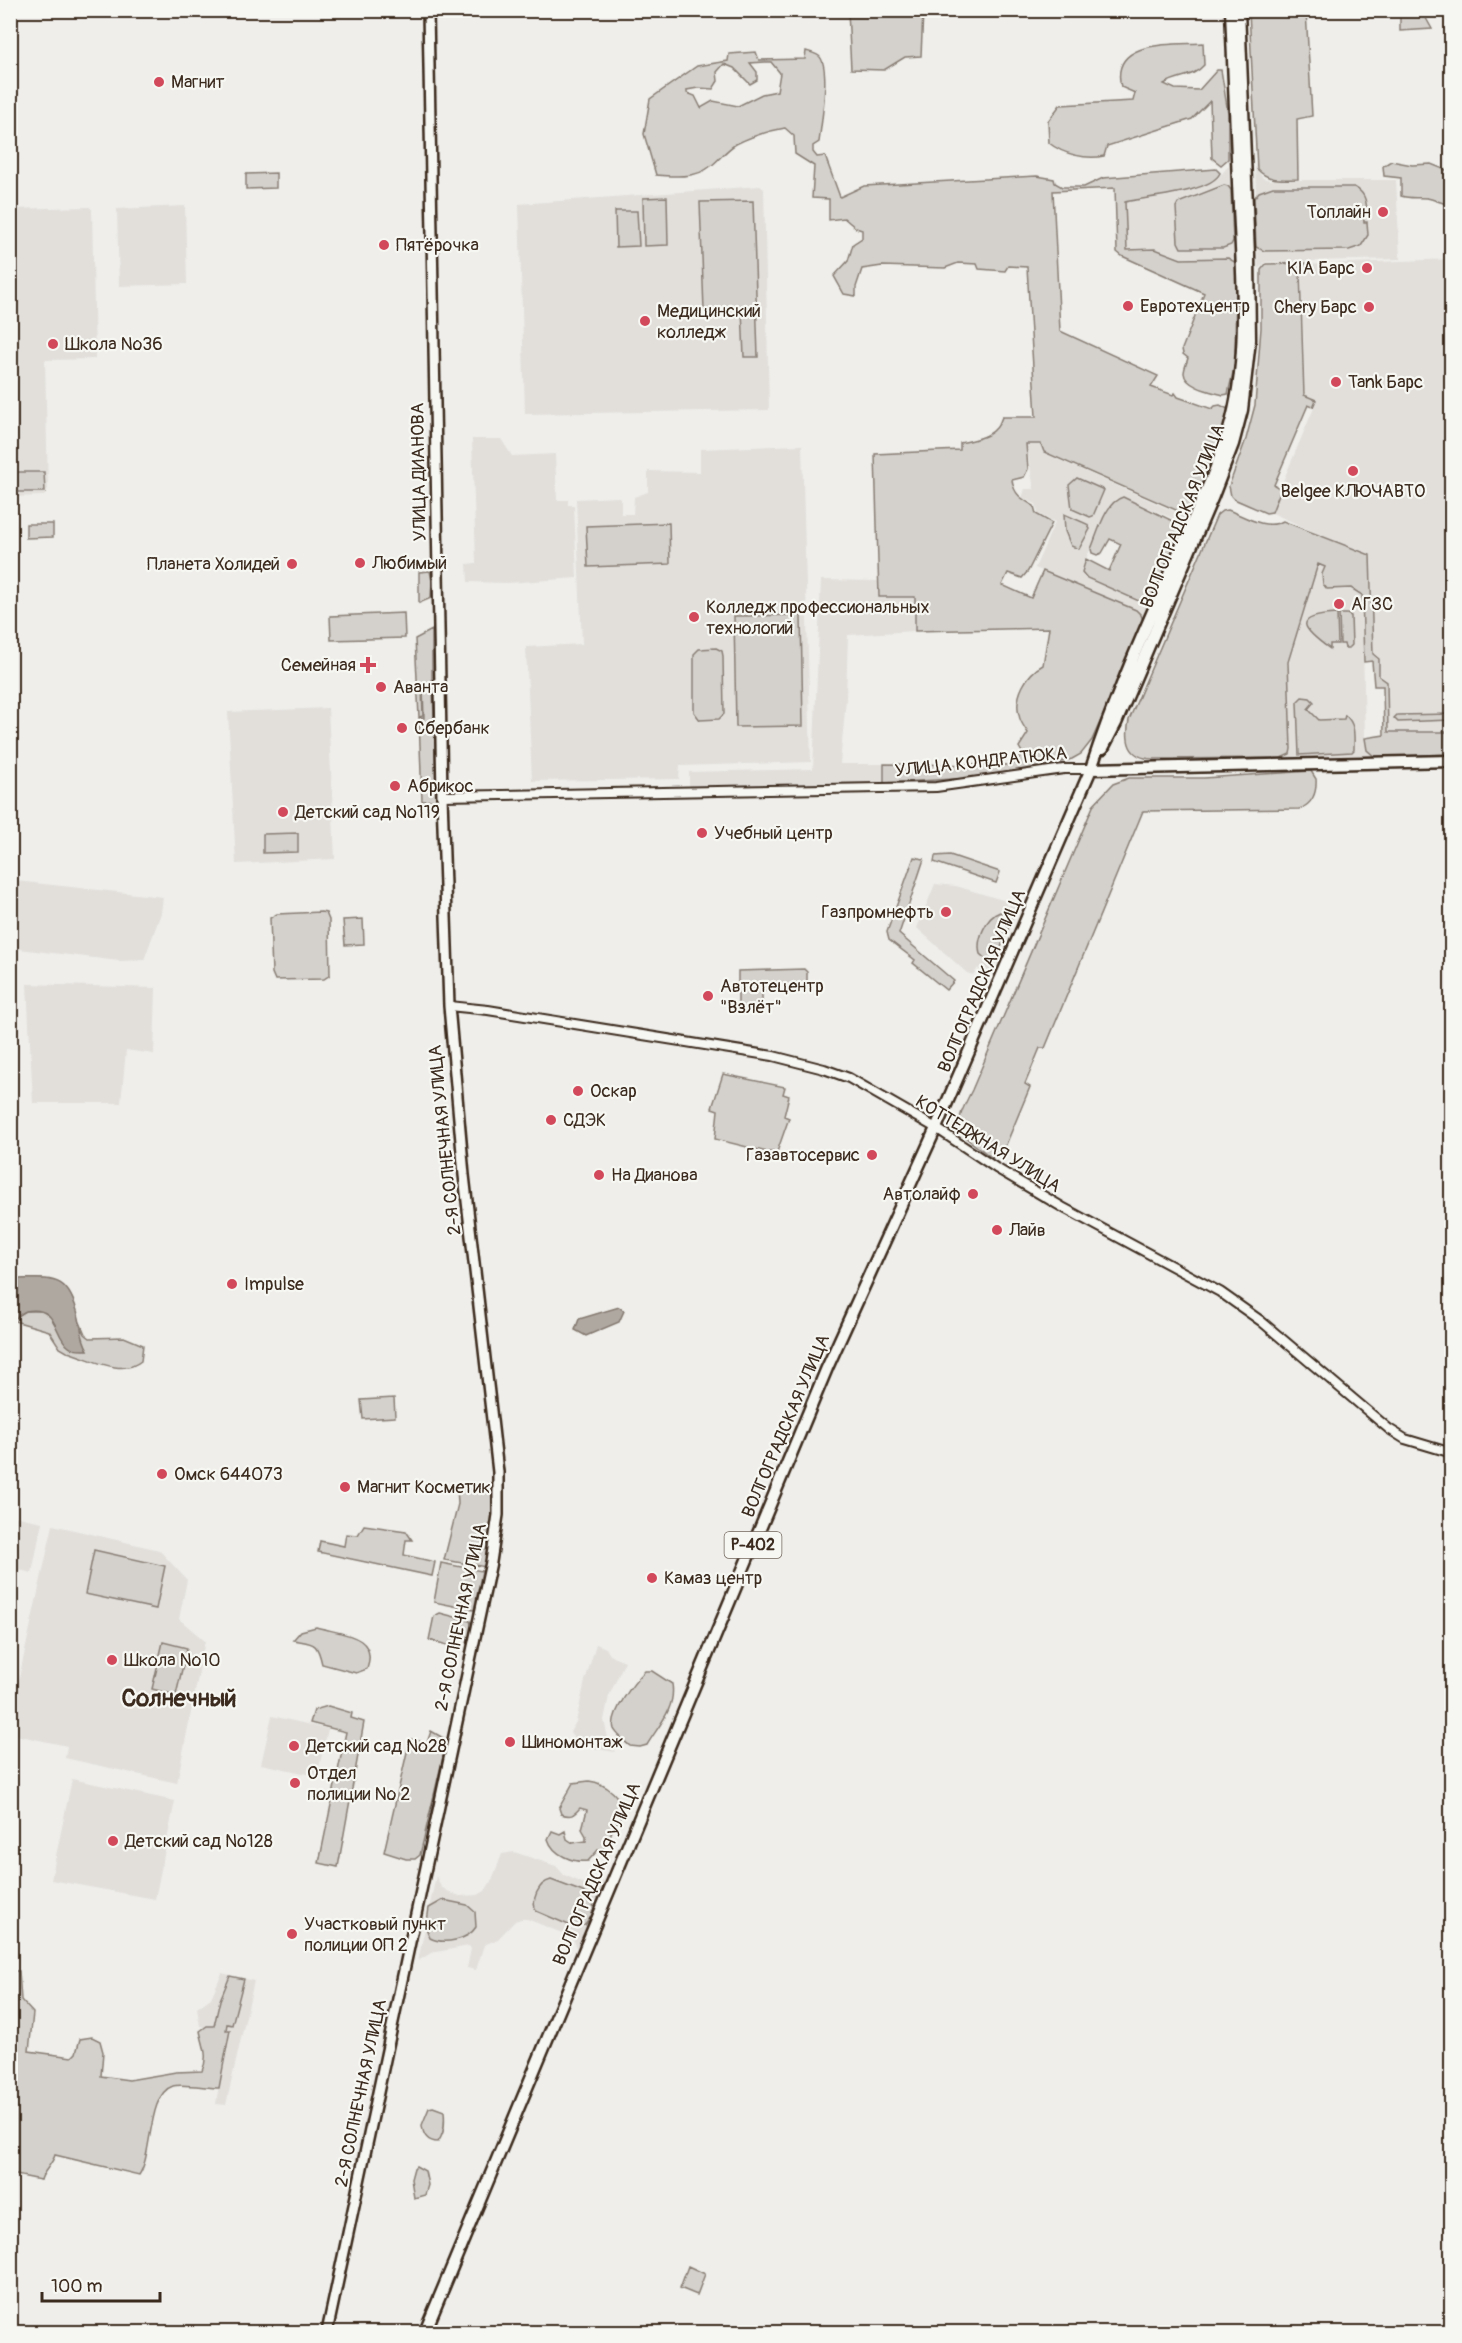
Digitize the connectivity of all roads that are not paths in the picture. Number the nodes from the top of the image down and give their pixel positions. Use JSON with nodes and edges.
{"nodes":[{"id":1,"x":428,"y":10,"type":"edge"},
{"id":2,"x":1231,"y":10,"type":"edge"},
{"id":3,"x":1239,"y":10,"type":"edge"},
{"id":4,"x":1452,"y":761,"type":"edge"},
{"id":5,"x":1091,"y":769,"type":"junction"},
{"id":6,"x":442,"y":796,"type":"junction"},
{"id":7,"x":449,"y":1006,"type":"junction"},
{"id":8,"x":936,"y":1128,"type":"junction"},
{"id":9,"x":1452,"y":1453,"type":"edge"},
{"id":10,"x":327,"y":2332,"type":"edge"},
{"id":11,"x":425,"y":2332,"type":"edge"}],
"edges":[{"from":1,"to":6,"type":"main road","name":"УЛИЦА ДИАНОВА"},
{"from":2,"to":5,"type":"main road","name":"ВОЛГОГРАДСКАЯ УЛИЦА"},
{"from":3,"to":5,"type":"main road","name":"ВОЛГОГРАДСКАЯ УЛИЦА"},
{"from":4,"to":5,"type":"main road","name":"УЛИЦА КОНДРАТЮКА"},
{"from":5,"to":6,"type":"street","name":"УЛИЦА КОНДРАТЮКА"},
{"from":5,"to":8,"type":"main road","name":"ВОЛГОГРАДСКАЯ УЛИЦА","number":"Р-402"},
{"from":6,"to":7,"type":"main road","name":"УЛИЦА ДИАНОВА"},
{"from":7,"to":8,"type":"street","name":"КОТТЕДЖНАЯ УЛИЦА"},
{"from":7,"to":10,"type":"main road","name":"2-Я СОЛНЕЧНАЯ УЛИЦА"},
{"from":8,"to":9,"type":"street","name":"КОТТЕДЖНАЯ УЛИЦА"},
{"from":8,"to":11,"type":"main road","name":"ВОЛГОГРАДСКАЯ УЛИЦА","number":"Р-402"}]}
